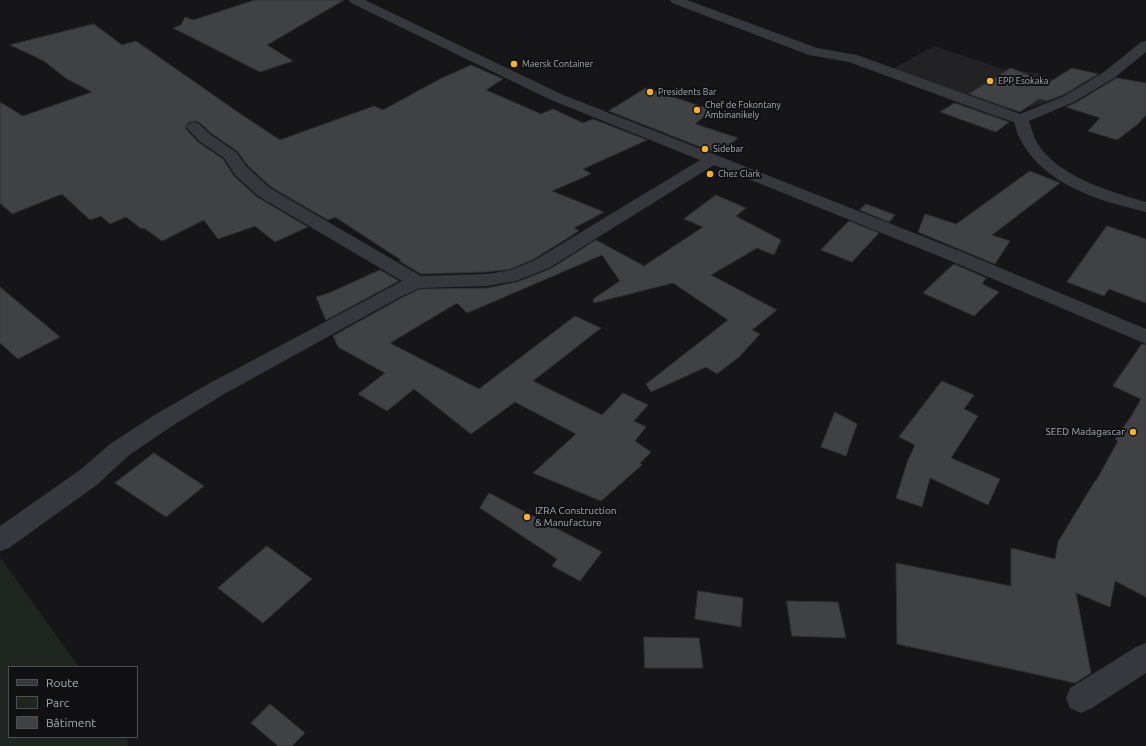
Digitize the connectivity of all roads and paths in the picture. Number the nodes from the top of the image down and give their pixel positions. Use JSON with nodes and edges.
{"nodes":[{"id":1,"x":355,"y":0,"type":"edge"},
{"id":2,"x":676,"y":0,"type":"edge"},
{"id":3,"x":1146,"y":44,"type":"edge"},
{"id":4,"x":1021,"y":119,"type":"junction"},
{"id":5,"x":194,"y":127,"type":"dead end"},
{"id":6,"x":711,"y":160,"type":"junction"},
{"id":7,"x":1146,"y":207,"type":"edge"},
{"id":8,"x":417,"y":282,"type":"junction"},
{"id":9,"x":1146,"y":337,"type":"edge"},
{"id":10,"x":0,"y":540,"type":"edge"},
{"id":11,"x":1146,"y":657,"type":"edge"},
{"id":12,"x":1081,"y":698,"type":"dead end"}],
"edges":[{"from":1,"to":6,"type":"street"},
{"from":2,"to":4,"type":"street"},
{"from":3,"to":4,"type":"street"},
{"from":4,"to":7,"type":"street"},
{"from":5,"to":8,"type":"street"},
{"from":6,"to":8,"type":"street"},
{"from":6,"to":9,"type":"street"},
{"from":8,"to":10,"type":"street"},
{"from":11,"to":12,"type":"street"}]}
